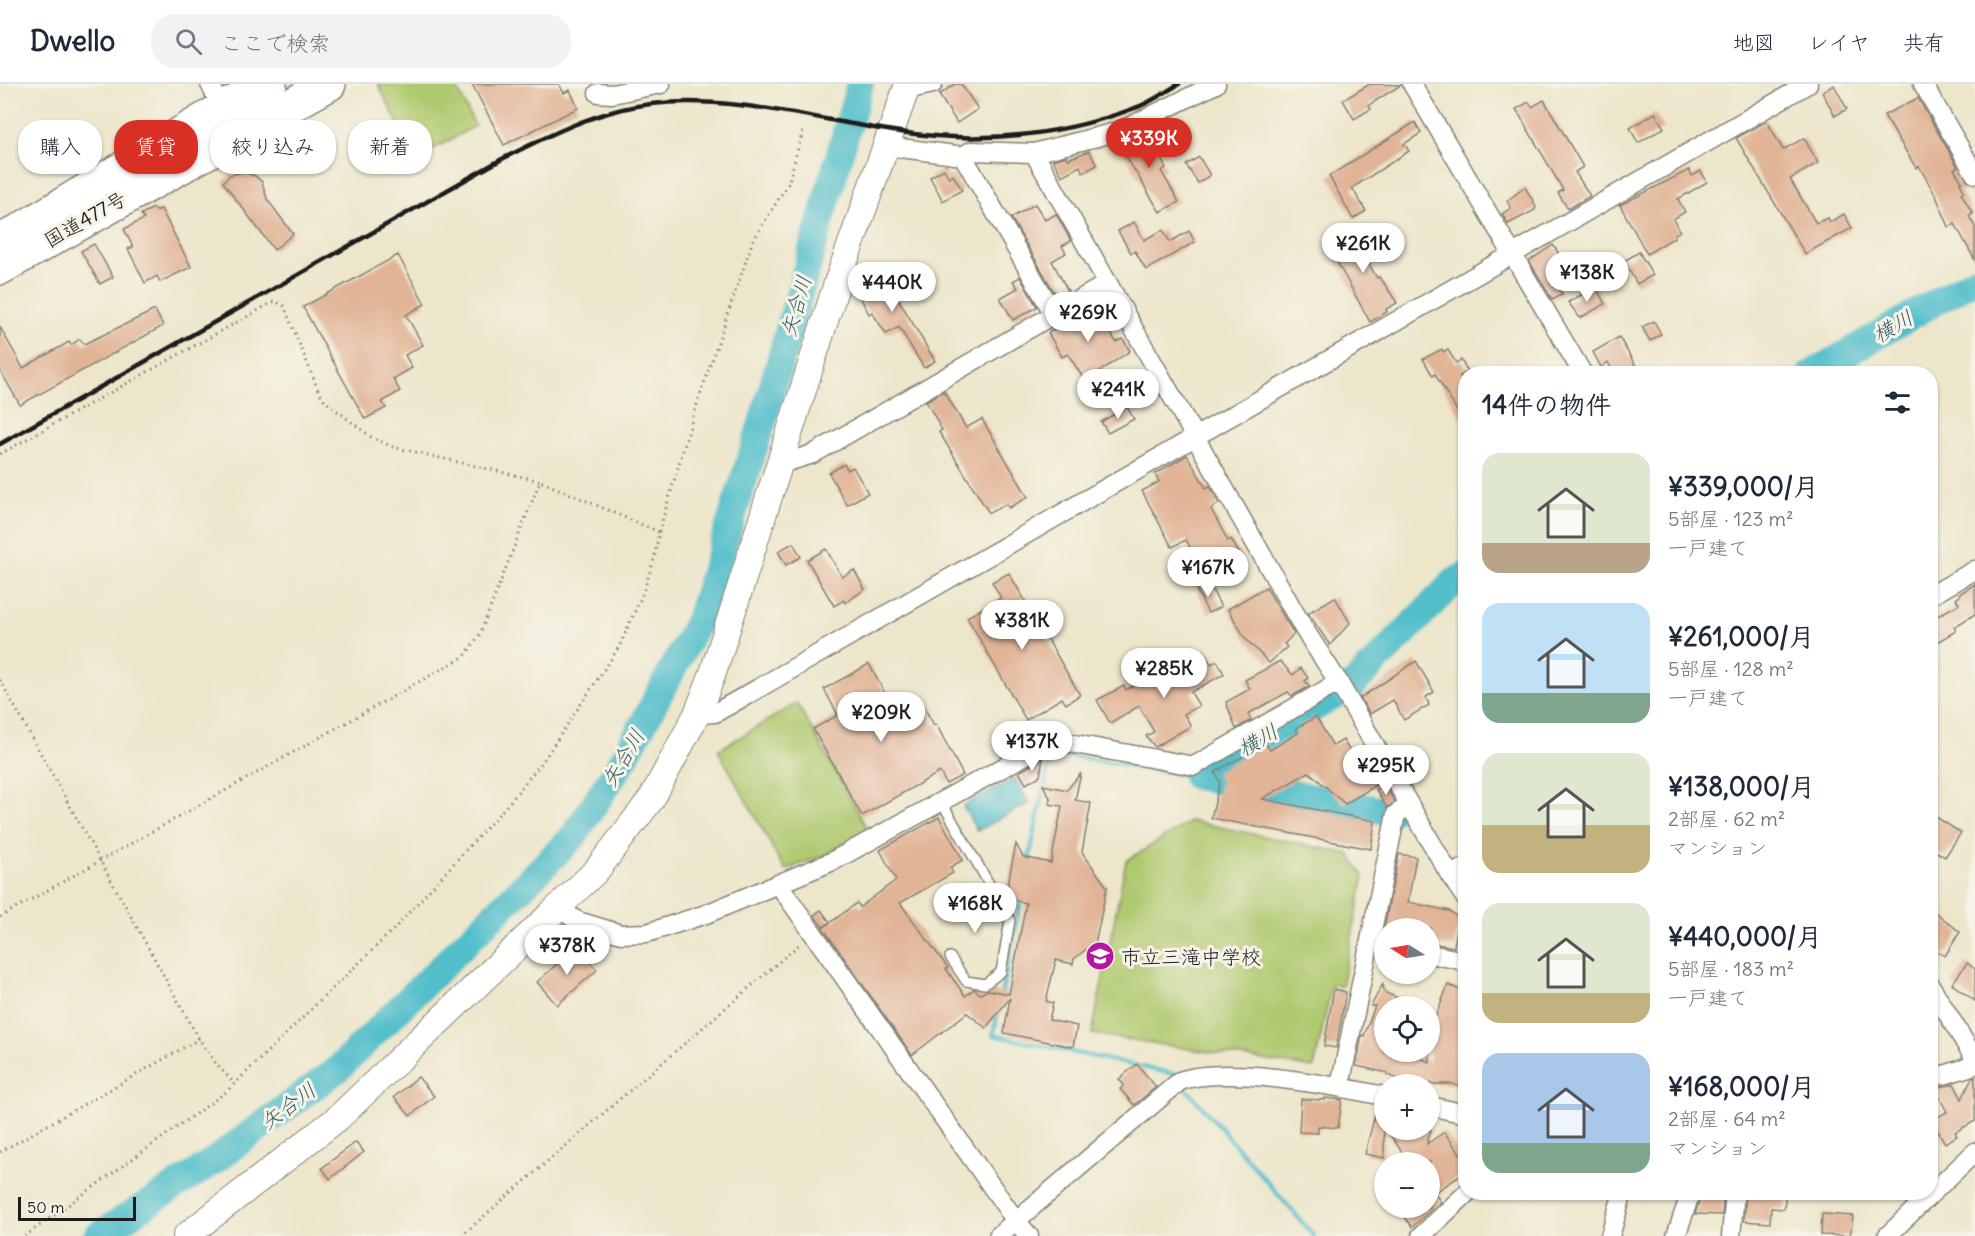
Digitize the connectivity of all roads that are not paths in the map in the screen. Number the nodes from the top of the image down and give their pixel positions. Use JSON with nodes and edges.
{"nodes":[{"id":1,"x":270,"y":84,"type":"edge"},
{"id":2,"x":329,"y":84,"type":"edge"},
{"id":3,"x":661,"y":84,"type":"edge"},
{"id":4,"x":933,"y":84,"type":"edge"},
{"id":5,"x":1216,"y":84,"type":"edge"},
{"id":6,"x":1412,"y":84,"type":"edge"},
{"id":7,"x":1809,"y":84,"type":"edge"},
{"id":8,"x":1923,"y":84,"type":"edge"},
{"id":9,"x":907,"y":87,"type":"edge"},
{"id":10,"x":598,"y":93,"type":"dead end"},
{"id":11,"x":216,"y":97,"type":"edge"},
{"id":12,"x":885,"y":146,"type":"junction"},
{"id":13,"x":1034,"y":153,"type":"junction"},
{"id":14,"x":963,"y":156,"type":"junction"},
{"id":15,"x":1975,"y":174,"type":"edge"},
{"id":16,"x":0,"y":242,"type":"edge"},
{"id":17,"x":1513,"y":254,"type":"junction"},
{"id":18,"x":0,"y":268,"type":"edge"},
{"id":19,"x":1108,"y":283,"type":"junction"},
{"id":20,"x":1055,"y":316,"type":"junction"},
{"id":21,"x":1578,"y":366,"type":"edge"},
{"id":22,"x":1196,"y":436,"type":"junction"},
{"id":23,"x":781,"y":464,"type":"junction"},
{"id":24,"x":1975,"y":570,"type":"edge"},
{"id":25,"x":1938,"y":591,"type":"edge"},
{"id":26,"x":1341,"y":687,"type":"junction"},
{"id":27,"x":697,"y":714,"type":"junction"},
{"id":28,"x":941,"y":801,"type":"junction"},
{"id":29,"x":1409,"y":806,"type":"junction"},
{"id":30,"x":1458,"y":871,"type":"edge"},
{"id":31,"x":779,"y":885,"type":"junction"},
{"id":32,"x":559,"y":909,"type":"junction"},
{"id":33,"x":1381,"y":918,"type":"edge"},
{"id":34,"x":1374,"y":956,"type":"edge"},
{"id":35,"x":1440,"y":956,"type":"edge"},
{"id":36,"x":950,"y":957,"type":"dead end"},
{"id":37,"x":1458,"y":960,"type":"edge"},
{"id":38,"x":1938,"y":998,"type":"edge"},
{"id":39,"x":1975,"y":1059,"type":"edge"},
{"id":40,"x":1975,"y":1065,"type":"edge"},
{"id":41,"x":1938,"y":1075,"type":"edge"},
{"id":42,"x":1340,"y":1086,"type":"junction"},
{"id":43,"x":1374,"y":1094,"type":"edge"},
{"id":44,"x":1440,"y":1108,"type":"edge"},
{"id":45,"x":1458,"y":1112,"type":"edge"},
{"id":46,"x":1975,"y":1152,"type":"edge"},
{"id":47,"x":1938,"y":1187,"type":"edge"},
{"id":48,"x":1459,"y":1200,"type":"edge"},
{"id":49,"x":1621,"y":1200,"type":"edge"},
{"id":50,"x":1688,"y":1200,"type":"edge"},
{"id":51,"x":1734,"y":1200,"type":"edge"},
{"id":52,"x":1925,"y":1200,"type":"edge"},
{"id":53,"x":1016,"y":1221,"type":"junction"},
{"id":54,"x":186,"y":1236,"type":"edge"},
{"id":55,"x":998,"y":1236,"type":"edge"},
{"id":56,"x":1029,"y":1236,"type":"edge"},
{"id":57,"x":1421,"y":1236,"type":"edge"},
{"id":58,"x":1610,"y":1236,"type":"edge"},
{"id":59,"x":1676,"y":1236,"type":"edge"},
{"id":60,"x":1731,"y":1236,"type":"edge"},
{"id":61,"x":1887,"y":1236,"type":"edge"}],
"edges":[{"from":1,"to":11,"type":"highway","name":"国道477号"},
{"from":2,"to":18,"type":"highway","name":"国道477号"},
{"from":3,"to":10,"type":"street"},
{"from":4,"to":9,"type":"street"},
{"from":5,"to":13,"type":"street"},
{"from":6,"to":17,"type":"street"},
{"from":7,"to":17,"type":"street"},
{"from":8,"to":15,"type":"street"},
{"from":9,"to":12,"type":"street"},
{"from":11,"to":16,"type":"highway","name":"国道477号"},
{"from":12,"to":14,"type":"street"},
{"from":12,"to":23,"type":"street"},
{"from":13,"to":14,"type":"street"},
{"from":13,"to":19,"type":"street"},
{"from":14,"to":20,"type":"street"},
{"from":17,"to":21,"type":"street"},
{"from":17,"to":22,"type":"street"},
{"from":19,"to":20,"type":"street"},
{"from":19,"to":22,"type":"street"},
{"from":20,"to":23,"type":"street"},
{"from":22,"to":26,"type":"street"},
{"from":22,"to":27,"type":"street"},
{"from":23,"to":27,"type":"street"},
{"from":24,"to":25,"type":"street"},
{"from":26,"to":28,"type":"street"},
{"from":26,"to":29,"type":"street"},
{"from":27,"to":32,"type":"street"},
{"from":28,"to":31,"type":"street"},
{"from":28,"to":36,"type":"lane"},
{"from":29,"to":30,"type":"street"},
{"from":29,"to":33,"type":"street"},
{"from":31,"to":32,"type":"street"},
{"from":31,"to":53,"type":"street"},
{"from":32,"to":54,"type":"street"},
{"from":34,"to":42,"type":"street"},
{"from":35,"to":37,"type":"street"},
{"from":38,"to":39,"type":"street"},
{"from":40,"to":41,"type":"street"},
{"from":42,"to":43,"type":"street"},
{"from":42,"to":53,"type":"street"},
{"from":44,"to":45,"type":"street"},
{"from":46,"to":47,"type":"street"},
{"from":48,"to":57,"type":"street"},
{"from":49,"to":58,"type":"street"},
{"from":50,"to":59,"type":"street"},
{"from":51,"to":60,"type":"street"},
{"from":52,"to":61,"type":"street"},
{"from":53,"to":55,"type":"street"},
{"from":53,"to":56,"type":"street"}]}
